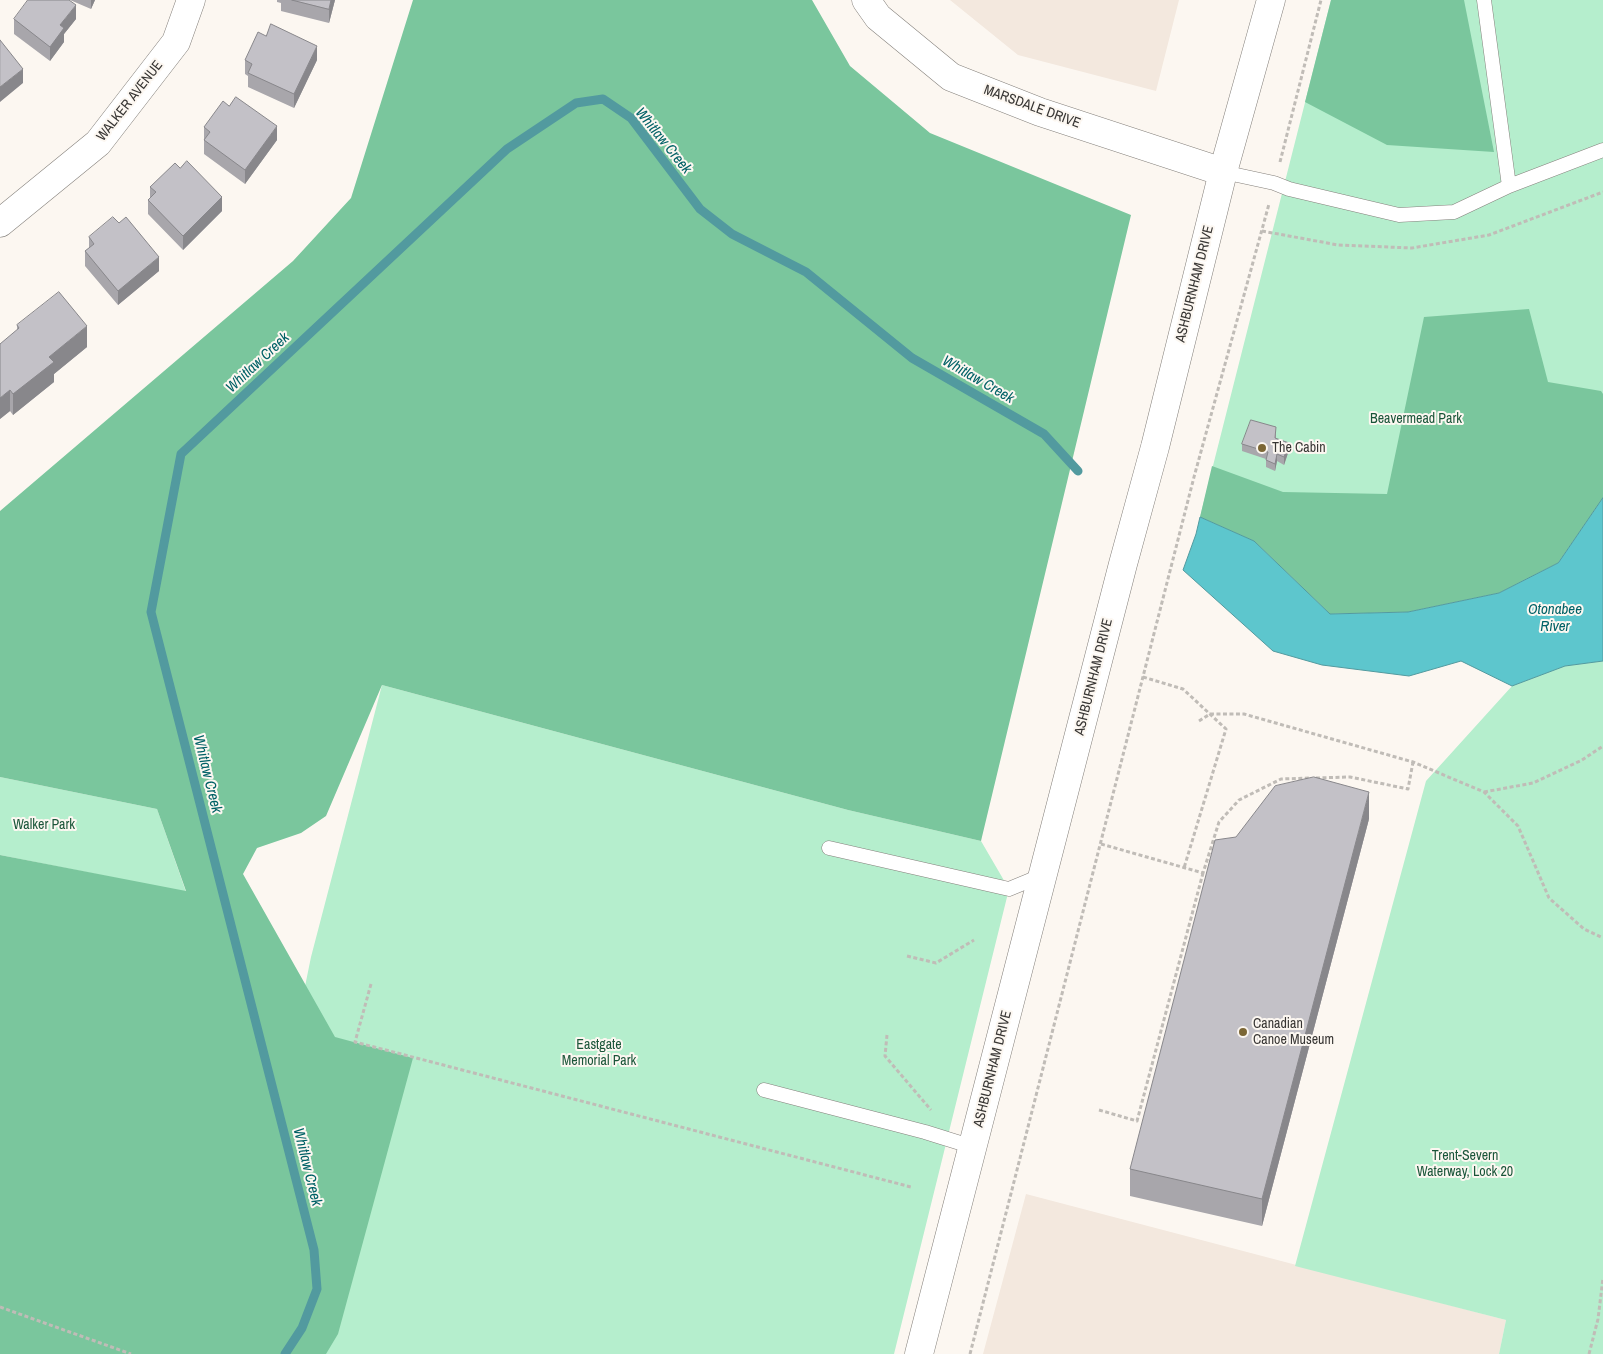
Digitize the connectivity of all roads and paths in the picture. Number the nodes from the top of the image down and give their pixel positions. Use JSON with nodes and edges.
{"nodes":[{"id":1,"x":191,"y":0,"type":"edge"},
{"id":2,"x":866,"y":0,"type":"edge"},
{"id":3,"x":1271,"y":0,"type":"edge"},
{"id":4,"x":1321,"y":0,"type":"edge"},
{"id":5,"x":1484,"y":0,"type":"edge"},
{"id":6,"x":1603,"y":150,"type":"edge"},
{"id":7,"x":1223,"y":172,"type":"junction"},
{"id":8,"x":1274,"y":183,"type":"junction"},
{"id":9,"x":1509,"y":186,"type":"junction"},
{"id":10,"x":0,"y":223,"type":"edge"},
{"id":11,"x":1144,"y":677,"type":"junction"},
{"id":12,"x":1210,"y":714,"type":"junction"},
{"id":13,"x":1199,"y":721,"type":"dead end"},
{"id":14,"x":1603,"y":746,"type":"edge"},
{"id":15,"x":1413,"y":762,"type":"junction"},
{"id":16,"x":1484,"y":792,"type":"junction"},
{"id":17,"x":1101,"y":844,"type":"junction"},
{"id":18,"x":829,"y":848,"type":"dead end"},
{"id":19,"x":1184,"y":868,"type":"junction"},
{"id":20,"x":1203,"y":873,"type":"junction"},
{"id":21,"x":1043,"y":875,"type":"junction"},
{"id":22,"x":1603,"y":938,"type":"edge"},
{"id":23,"x":974,"y":940,"type":"dead end"},
{"id":24,"x":907,"y":956,"type":"dead end"},
{"id":25,"x":372,"y":984,"type":"dead end"},
{"id":26,"x":886,"y":1035,"type":"dead end"},
{"id":27,"x":764,"y":1090,"type":"dead end"},
{"id":28,"x":931,"y":1110,"type":"dead end"},
{"id":29,"x":1099,"y":1110,"type":"dead end"},
{"id":30,"x":973,"y":1146,"type":"junction"},
{"id":31,"x":911,"y":1187,"type":"dead end"},
{"id":32,"x":1603,"y":1278,"type":"edge"},
{"id":33,"x":0,"y":1307,"type":"edge"},
{"id":34,"x":131,"y":1354,"type":"edge"},
{"id":35,"x":919,"y":1354,"type":"edge"},
{"id":36,"x":970,"y":1354,"type":"edge"},
{"id":37,"x":1589,"y":1354,"type":"edge"}],
"edges":[{"from":1,"to":10,"type":"main road","name":"WALKER AVENUE"},
{"from":2,"to":7,"type":"main road","name":"MARSDALE DRIVE"},
{"from":3,"to":7,"type":"main road","name":"ASHBURNHAM DRIVE"},
{"from":4,"to":8,"type":"path"},
{"from":5,"to":9,"type":"lane"},
{"from":6,"to":9,"type":"lane"},
{"from":7,"to":8,"type":"lane"},
{"from":7,"to":21,"type":"main road","name":"ASHBURNHAM DRIVE"},
{"from":8,"to":9,"type":"lane"},
{"from":8,"to":11,"type":"path"},
{"from":11,"to":12,"type":"path"},
{"from":11,"to":17,"type":"path"},
{"from":12,"to":13,"type":"path"},
{"from":12,"to":15,"type":"path"},
{"from":12,"to":19,"type":"path"},
{"from":14,"to":16,"type":"path"},
{"from":15,"to":16,"type":"path"},
{"from":15,"to":20,"type":"path"},
{"from":16,"to":22,"type":"path"},
{"from":17,"to":19,"type":"path"},
{"from":17,"to":36,"type":"path"},
{"from":18,"to":21,"type":"lane"},
{"from":19,"to":20,"type":"path"},
{"from":20,"to":29,"type":"path"},
{"from":21,"to":30,"type":"main road","name":"ASHBURNHAM DRIVE"},
{"from":23,"to":24,"type":"path"},
{"from":25,"to":31,"type":"path"},
{"from":26,"to":28,"type":"path"},
{"from":27,"to":30,"type":"lane"},
{"from":30,"to":35,"type":"main road","name":"ASHBURNHAM DRIVE"},
{"from":32,"to":37,"type":"path"},
{"from":33,"to":34,"type":"path"}]}
